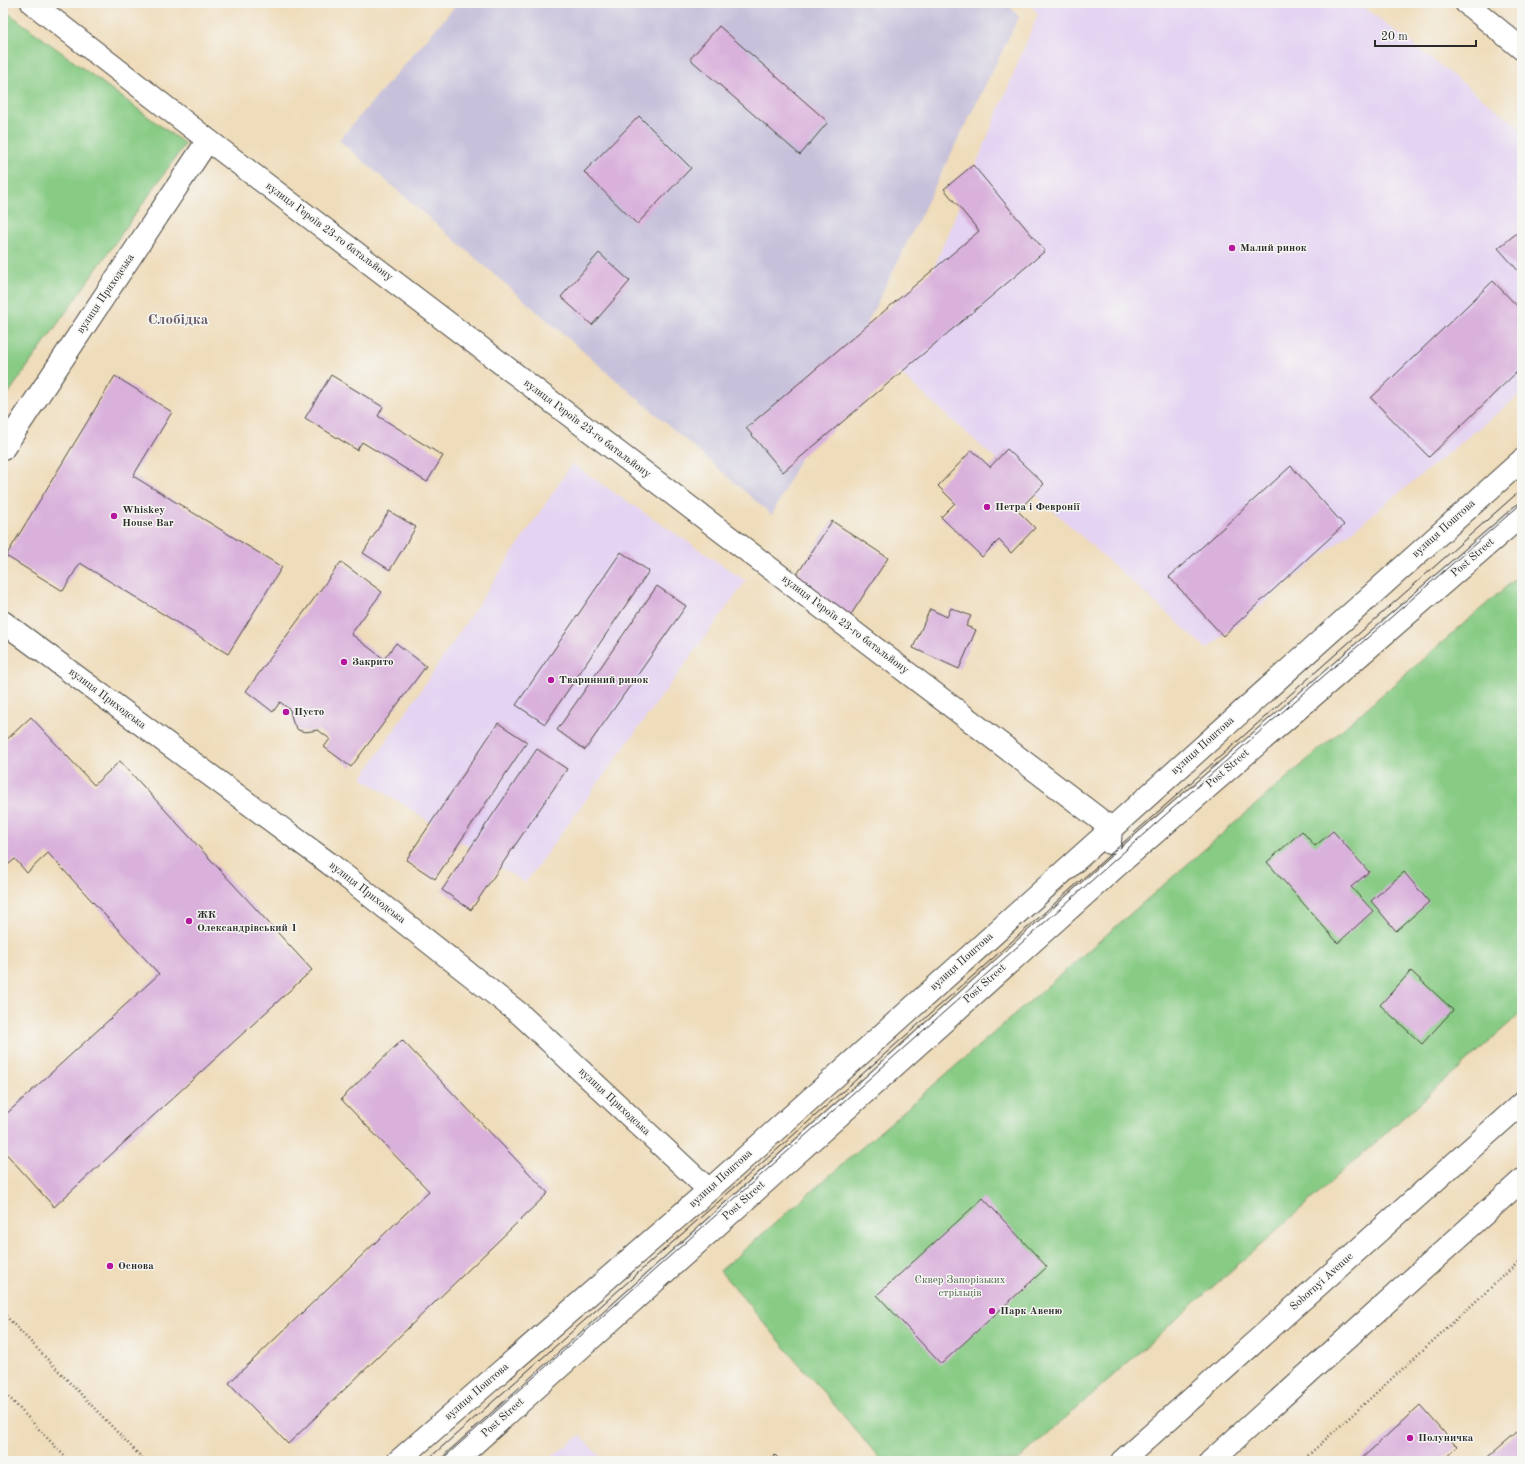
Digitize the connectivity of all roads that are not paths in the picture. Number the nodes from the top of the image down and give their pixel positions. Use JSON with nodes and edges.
{"nodes":[{"id":1,"x":32,"y":3,"type":"edge"},
{"id":2,"x":1466,"y":3,"type":"edge"},
{"id":3,"x":1522,"y":50,"type":"edge"},
{"id":4,"x":208,"y":140,"type":"junction"},
{"id":5,"x":3,"y":449,"type":"edge"},
{"id":6,"x":1522,"y":460,"type":"edge"},
{"id":7,"x":1522,"y":515,"type":"edge"},
{"id":8,"x":3,"y":622,"type":"edge"},
{"id":9,"x":1111,"y":828,"type":"junction"},
{"id":10,"x":1119,"y":864,"type":"junction"},
{"id":11,"x":1522,"y":1103,"type":"edge"},
{"id":12,"x":1522,"y":1180,"type":"edge"},
{"id":13,"x":709,"y":1190,"type":"junction"},
{"id":14,"x":398,"y":1461,"type":"edge"},
{"id":15,"x":455,"y":1461,"type":"edge"},
{"id":16,"x":1122,"y":1461,"type":"edge"},
{"id":17,"x":1211,"y":1461,"type":"edge"}],
"edges":[{"from":1,"to":4,"type":"street","name":"вулиця Героїв 23-го батальйону"},
{"from":2,"to":3,"type":"street"},
{"from":4,"to":5,"type":"street","name":"вулиця Приходська"},
{"from":4,"to":9,"type":"street","name":"вулиця Героїв 23-го батальйону"},
{"from":6,"to":9,"type":"street","name":"вулиця Поштова"},
{"from":7,"to":10,"type":"street","name":"Post Street"},
{"from":8,"to":13,"type":"street","name":"вулиця Приходська"},
{"from":9,"to":10,"type":"street"},
{"from":9,"to":13,"type":"street","name":"вулиця Поштова"},
{"from":10,"to":15,"type":"street","name":"Post Street"},
{"from":11,"to":16,"type":"street","name":"Sobornyi Avenue"},
{"from":12,"to":17,"type":"street"},
{"from":13,"to":14,"type":"street","name":"вулиця Поштова"}]}
